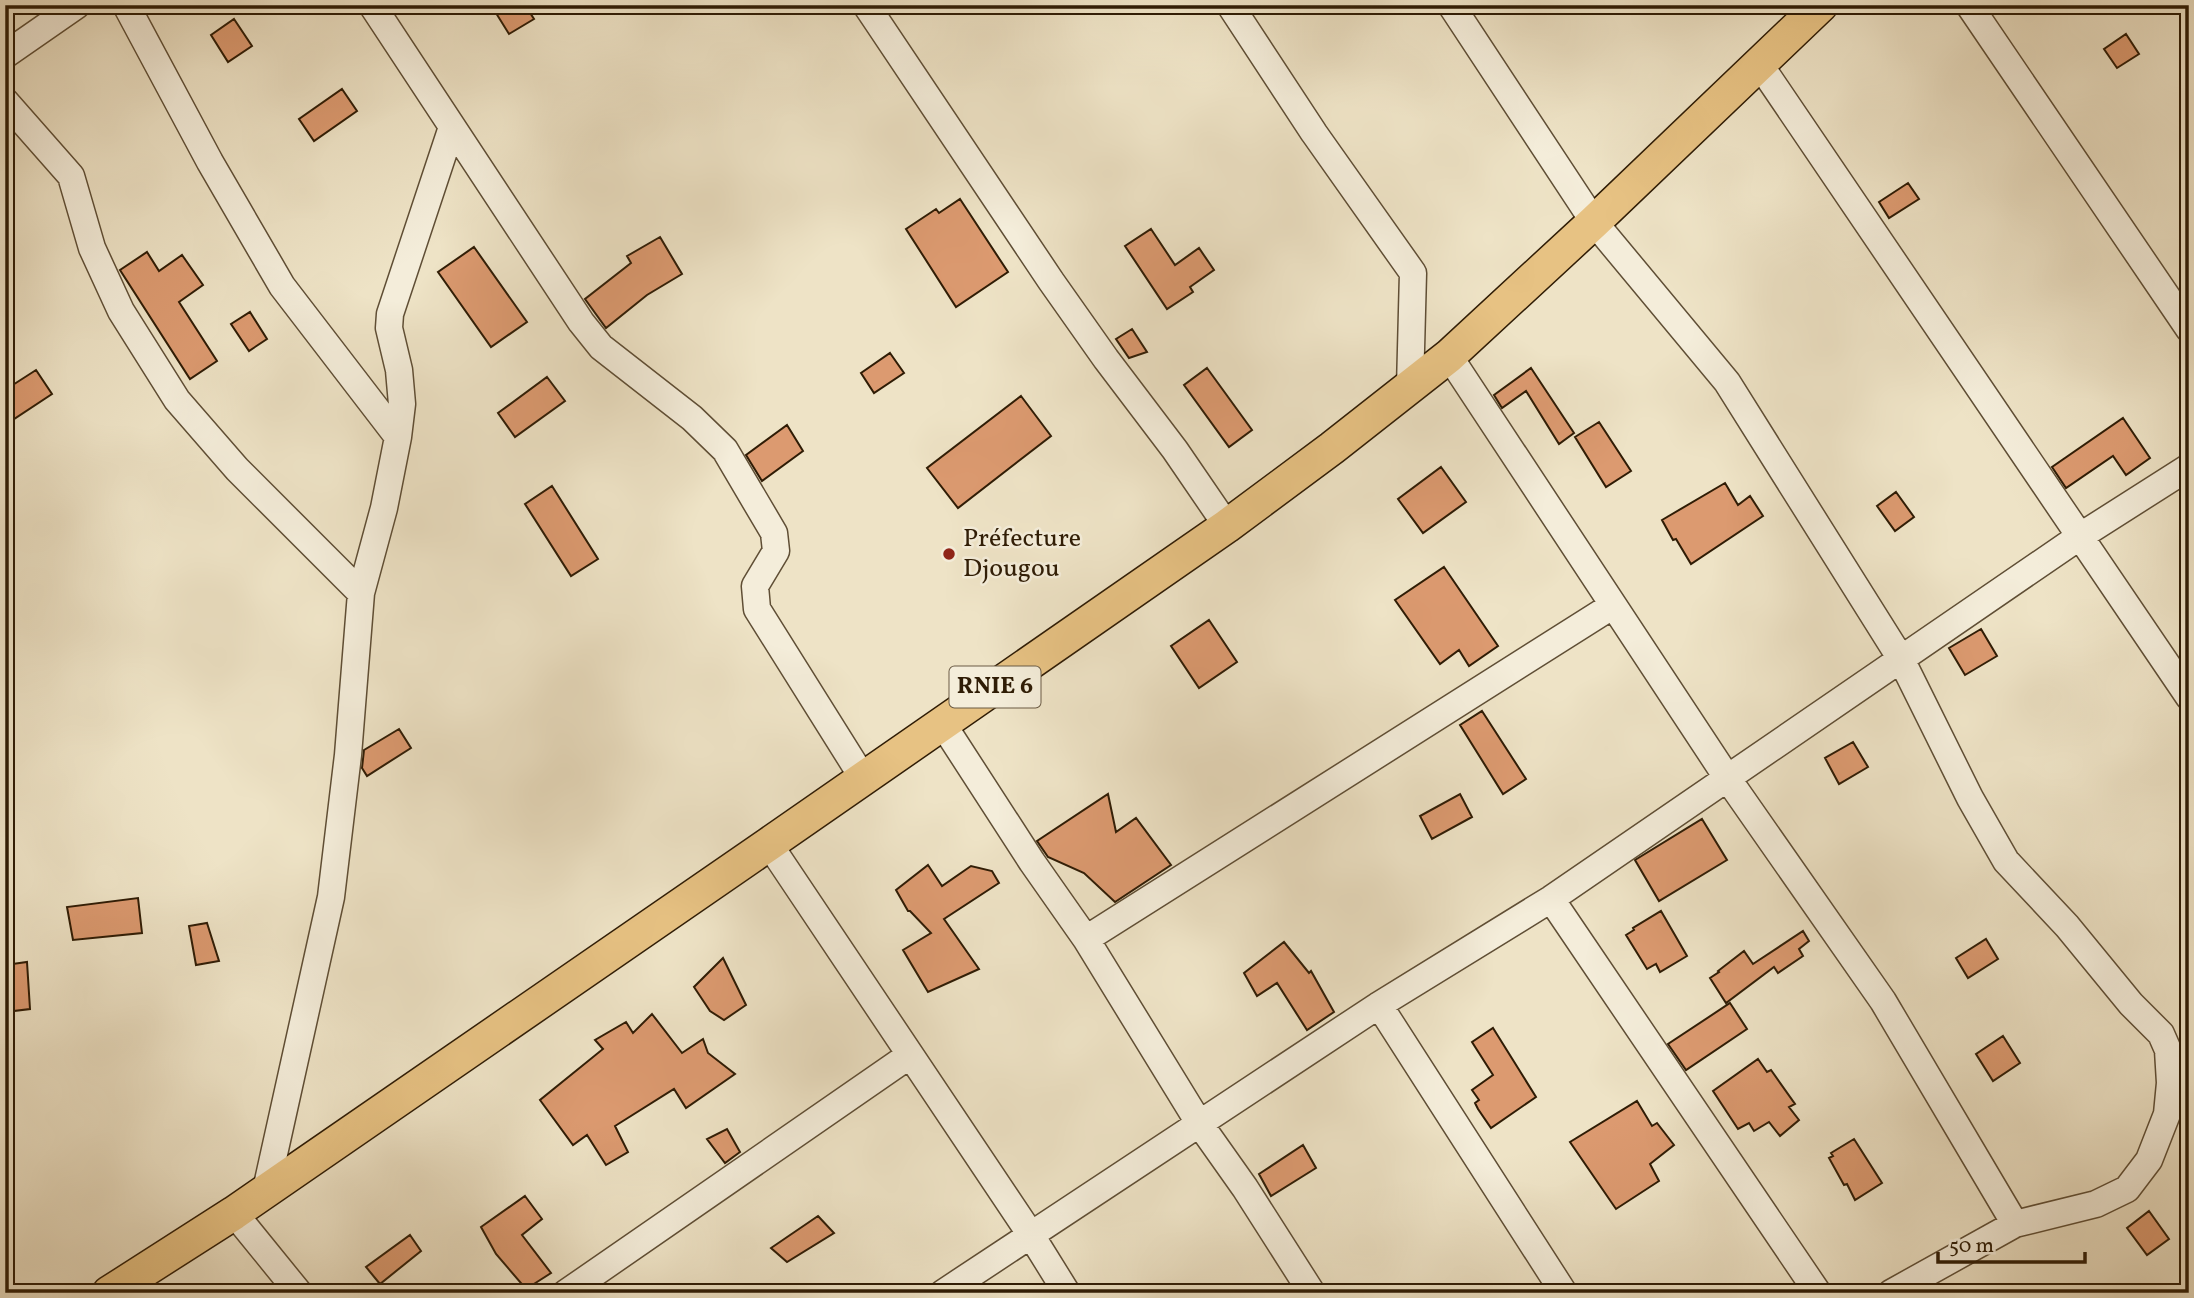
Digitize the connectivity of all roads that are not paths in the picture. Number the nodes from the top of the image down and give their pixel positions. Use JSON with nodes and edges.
{"nodes":[{"id":1,"x":76,"y":5,"type":"edge"},
{"id":2,"x":126,"y":5,"type":"edge"},
{"id":3,"x":372,"y":5,"type":"edge"},
{"id":4,"x":866,"y":5,"type":"edge"},
{"id":5,"x":1230,"y":5,"type":"edge"},
{"id":6,"x":1451,"y":5,"type":"edge"},
{"id":7,"x":1821,"y":5,"type":"edge"},
{"id":8,"x":1969,"y":5,"type":"edge"},
{"id":9,"x":5,"y":55,"type":"edge"},
{"id":10,"x":1760,"y":65,"type":"junction"},
{"id":11,"x":5,"y":101,"type":"edge"},
{"id":12,"x":452,"y":127,"type":"junction"},
{"id":13,"x":1594,"y":222,"type":"junction"},
{"id":14,"x":2189,"y":329,"type":"edge"},
{"id":15,"x":1449,"y":356,"type":"junction"},
{"id":16,"x":1410,"y":387,"type":"junction"},
{"id":17,"x":398,"y":437,"type":"junction"},
{"id":18,"x":2189,"y":467,"type":"edge"},
{"id":19,"x":1227,"y":526,"type":"junction"},
{"id":20,"x":2079,"y":537,"type":"junction"},
{"id":21,"x":361,"y":593,"type":"junction"},
{"id":22,"x":1612,"y":606,"type":"junction"},
{"id":23,"x":1901,"y":659,"type":"junction"},
{"id":24,"x":2189,"y":698,"type":"edge"},
{"id":25,"x":942,"y":723,"type":"junction"},
{"id":26,"x":863,"y":778,"type":"junction"},
{"id":27,"x":1728,"y":779,"type":"junction"},
{"id":28,"x":769,"y":844,"type":"junction"},
{"id":29,"x":1551,"y":899,"type":"junction"},
{"id":30,"x":1086,"y":939,"type":"junction"},
{"id":31,"x":1379,"y":1004,"type":"junction"},
{"id":32,"x":910,"y":1055,"type":"junction"},
{"id":33,"x":1199,"y":1124,"type":"junction"},
{"id":34,"x":266,"y":1190,"type":"junction"},
{"id":35,"x":234,"y":1213,"type":"junction"},
{"id":36,"x":2015,"y":1224,"type":"junction"},
{"id":37,"x":1031,"y":1235,"type":"junction"},
{"id":38,"x":109,"y":1293,"type":"edge"},
{"id":39,"x":299,"y":1293,"type":"edge"},
{"id":40,"x":566,"y":1293,"type":"edge"},
{"id":41,"x":943,"y":1293,"type":"edge"},
{"id":42,"x":1068,"y":1293,"type":"edge"},
{"id":43,"x":1312,"y":1293,"type":"edge"},
{"id":44,"x":1564,"y":1293,"type":"edge"},
{"id":45,"x":1818,"y":1293,"type":"edge"},
{"id":46,"x":1891,"y":1293,"type":"edge"}],
"edges":[{"from":1,"to":9,"type":"street"},
{"from":2,"to":17,"type":"street"},
{"from":3,"to":12,"type":"street"},
{"from":4,"to":19,"type":"street"},
{"from":5,"to":16,"type":"street"},
{"from":6,"to":13,"type":"street"},
{"from":7,"to":10,"type":"main road","number":"RNIE 6"},
{"from":8,"to":14,"type":"street"},
{"from":10,"to":13,"type":"main road","number":"RNIE 6"},
{"from":10,"to":20,"type":"street"},
{"from":11,"to":21,"type":"street"},
{"from":12,"to":17,"type":"street"},
{"from":12,"to":26,"type":"street"},
{"from":13,"to":15,"type":"main road","number":"RNIE 6"},
{"from":13,"to":23,"type":"street"},
{"from":15,"to":16,"type":"main road","number":"RNIE 6"},
{"from":15,"to":22,"type":"street"},
{"from":16,"to":19,"type":"main road","number":"RNIE 6"},
{"from":17,"to":21,"type":"street"},
{"from":18,"to":20,"type":"street"},
{"from":19,"to":25,"type":"main road","number":"RNIE 6"},
{"from":20,"to":23,"type":"street"},
{"from":20,"to":24,"type":"street"},
{"from":21,"to":34,"type":"street"},
{"from":22,"to":27,"type":"street"},
{"from":22,"to":30,"type":"street"},
{"from":23,"to":27,"type":"street"},
{"from":23,"to":36,"type":"street"},
{"from":25,"to":26,"type":"main road","number":"RNIE 6"},
{"from":25,"to":30,"type":"street"},
{"from":26,"to":28,"type":"main road","number":"RNIE 6"},
{"from":27,"to":29,"type":"street"},
{"from":27,"to":36,"type":"street"},
{"from":28,"to":32,"type":"street"},
{"from":28,"to":34,"type":"main road","number":"RNIE 6"},
{"from":29,"to":31,"type":"street"},
{"from":29,"to":45,"type":"street"},
{"from":30,"to":33,"type":"street"},
{"from":31,"to":33,"type":"street"},
{"from":31,"to":44,"type":"street"},
{"from":32,"to":37,"type":"street"},
{"from":32,"to":40,"type":"street"},
{"from":33,"to":37,"type":"street"},
{"from":33,"to":43,"type":"street"},
{"from":34,"to":35,"type":"main road","number":"RNIE 6"},
{"from":35,"to":38,"type":"main road","number":"RNIE 6"},
{"from":35,"to":39,"type":"street"},
{"from":36,"to":46,"type":"street"},
{"from":37,"to":41,"type":"street"},
{"from":37,"to":42,"type":"street"}]}
